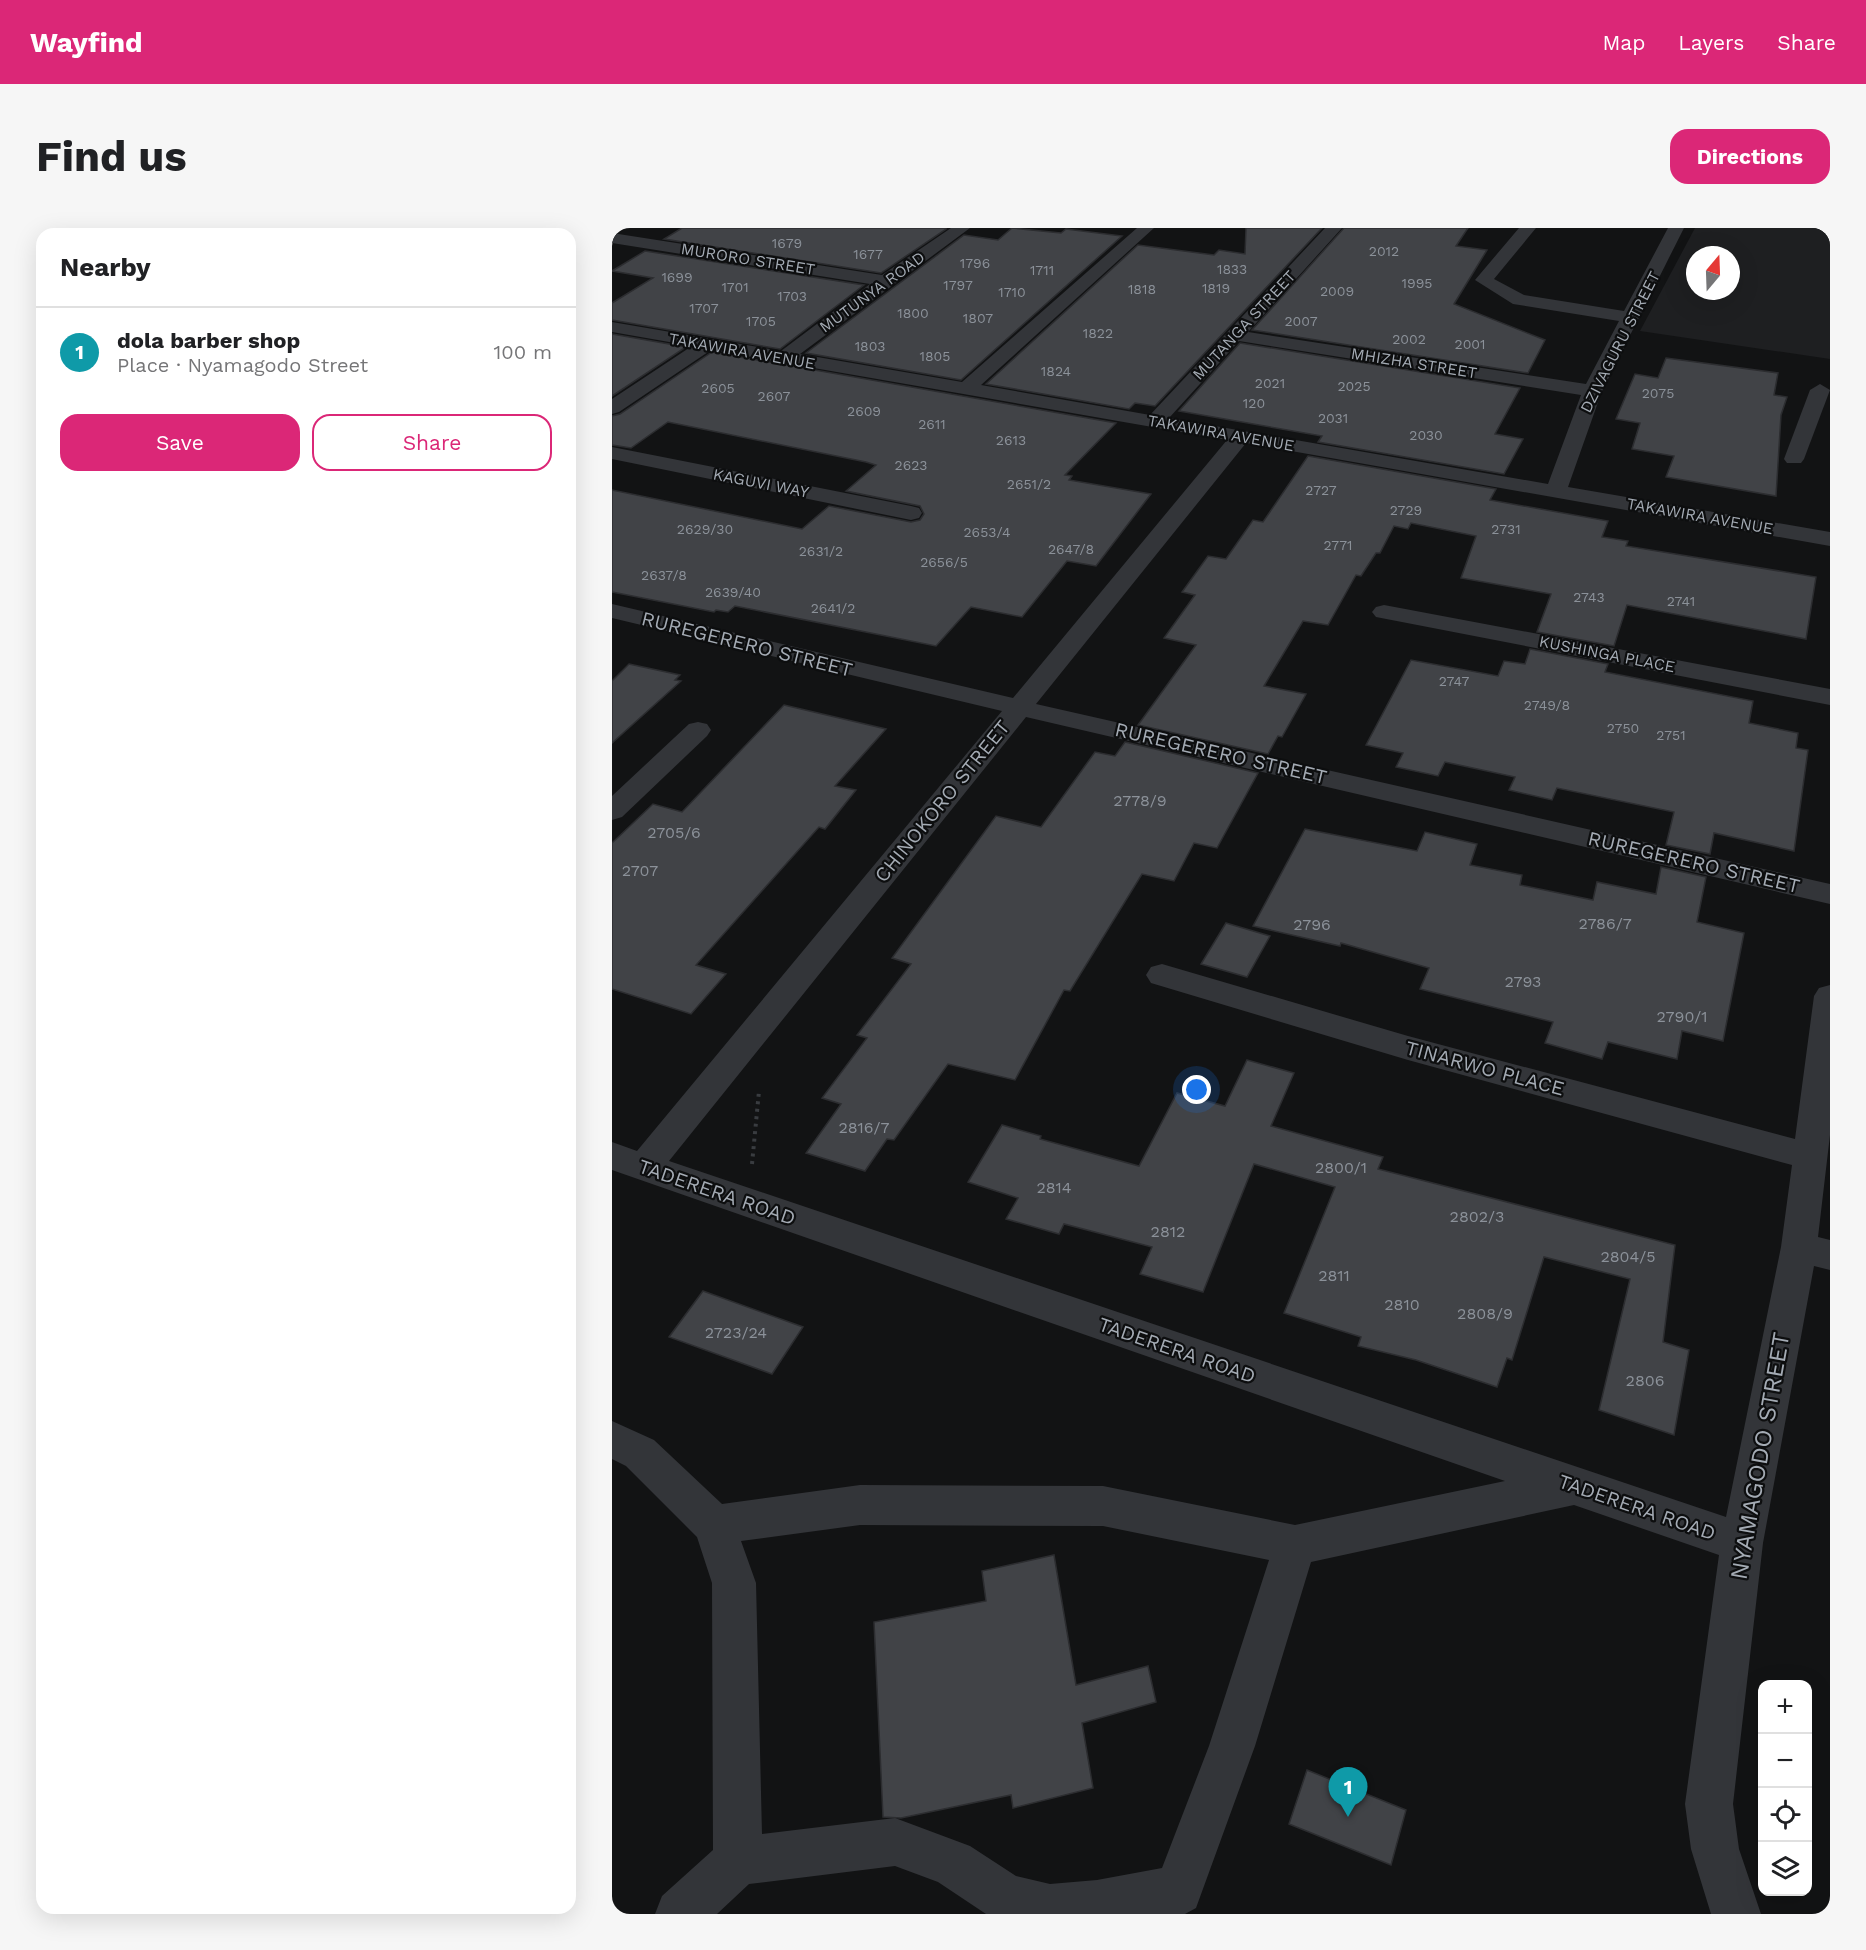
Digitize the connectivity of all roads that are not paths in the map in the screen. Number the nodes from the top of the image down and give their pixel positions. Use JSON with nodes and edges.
{"nodes":[{"id":1,"x":962,"y":228,"type":"edge"},
{"id":2,"x":1146,"y":228,"type":"edge"},
{"id":3,"x":1334,"y":228,"type":"edge"},
{"id":4,"x":1528,"y":228,"type":"edge"},
{"id":5,"x":1676,"y":228,"type":"edge"},
{"id":6,"x":612,"y":238,"type":"edge"},
{"id":7,"x":885,"y":280,"type":"junction"},
{"id":8,"x":1630,"y":317,"type":"junction"},
{"id":9,"x":612,"y":327,"type":"edge"},
{"id":10,"x":1235,"y":335,"type":"junction"},
{"id":11,"x":706,"y":345,"type":"junction"},
{"id":12,"x":783,"y":358,"type":"junction"},
{"id":13,"x":966,"y":389,"type":"junction"},
{"id":14,"x":1820,"y":390,"type":"dead end"},
{"id":15,"x":1592,"y":391,"type":"junction"},
{"id":16,"x":612,"y":408,"type":"edge"},
{"id":17,"x":1821,"y":417,"type":"edge"},
{"id":18,"x":1154,"y":422,"type":"junction"},
{"id":19,"x":1240,"y":437,"type":"junction"},
{"id":20,"x":612,"y":453,"type":"edge"},
{"id":21,"x":1794,"y":459,"type":"dead end"},
{"id":22,"x":1556,"y":490,"type":"junction"},
{"id":23,"x":911,"y":513,"type":"dead end"},
{"id":24,"x":1830,"y":539,"type":"edge"},
{"id":25,"x":612,"y":611,"type":"edge"},
{"id":26,"x":1384,"y":612,"type":"dead end"},
{"id":27,"x":1830,"y":698,"type":"edge"},
{"id":28,"x":1017,"y":708,"type":"junction"},
{"id":29,"x":698,"y":730,"type":"dead end"},
{"id":30,"x":612,"y":811,"type":"edge"},
{"id":31,"x":1830,"y":894,"type":"edge"},
{"id":32,"x":1162,"y":975,"type":"dead end"},
{"id":33,"x":1830,"y":996,"type":"edge"},
{"id":34,"x":1810,"y":1156,"type":"junction"},
{"id":35,"x":628,"y":1162,"type":"edge"},
{"id":36,"x":1815,"y":1251,"type":"edge"},
{"id":37,"x":612,"y":1439,"type":"edge"},
{"id":38,"x":1572,"y":1486,"type":"junction"},
{"id":39,"x":714,"y":1525,"type":"junction"},
{"id":40,"x":1742,"y":1543,"type":"junction"},
{"id":41,"x":1295,"y":1545,"type":"junction"},
{"id":42,"x":738,"y":1861,"type":"junction"},
{"id":43,"x":1178,"y":1890,"type":"junction"},
{"id":44,"x":680,"y":1914,"type":"edge"},
{"id":45,"x":1137,"y":1914,"type":"edge"},
{"id":46,"x":1736,"y":1914,"type":"edge"}],
"edges":[{"from":1,"to":7,"type":"street","name":"MUTUNYA ROAD"},
{"from":2,"to":13,"type":"street"},
{"from":3,"to":10,"type":"street","name":"MUTANGA STREET"},
{"from":4,"to":8,"type":"street"},
{"from":5,"to":8,"type":"street","name":"DZIVAGURU STREET"},
{"from":6,"to":7,"type":"street","name":"MURORO STREET"},
{"from":7,"to":12,"type":"street","name":"MUTUNYA ROAD"},
{"from":8,"to":15,"type":"street","name":"DZIVAGURU STREET"},
{"from":9,"to":11,"type":"street","name":"TAKAWIRA AVENUE"},
{"from":10,"to":15,"type":"street","name":"MHIZHA STREET"},
{"from":10,"to":18,"type":"street","name":"MUTANGA STREET"},
{"from":11,"to":12,"type":"street","name":"TAKAWIRA AVENUE"},
{"from":11,"to":16,"type":"street"},
{"from":12,"to":13,"type":"street","name":"TAKAWIRA AVENUE"},
{"from":13,"to":18,"type":"street","name":"TAKAWIRA AVENUE"},
{"from":14,"to":17,"type":"street"},
{"from":15,"to":22,"type":"street","name":"DZIVAGURU STREET"},
{"from":17,"to":21,"type":"street"},
{"from":18,"to":19,"type":"street","name":"TAKAWIRA AVENUE"},
{"from":19,"to":22,"type":"street","name":"TAKAWIRA AVENUE"},
{"from":19,"to":28,"type":"street","name":"CHINOKORO STREET"},
{"from":20,"to":23,"type":"street","name":"KAGUVI WAY"},
{"from":22,"to":24,"type":"street","name":"TAKAWIRA AVENUE"},
{"from":25,"to":28,"type":"street","name":"RUREGERERO STREET"},
{"from":26,"to":27,"type":"street","name":"KUSHINGA PLACE"},
{"from":28,"to":31,"type":"street","name":"RUREGERERO STREET"},
{"from":28,"to":35,"type":"street","name":"CHINOKORO STREET"},
{"from":29,"to":30,"type":"street"},
{"from":32,"to":34,"type":"street","name":"TINARWO PLACE"},
{"from":33,"to":34,"type":"street","name":"NYAMAGODO STREET"},
{"from":34,"to":36,"type":"street","name":"NYAMAGODO STREET"},
{"from":35,"to":38,"type":"street","name":"TADERERA ROAD"},
{"from":36,"to":40,"type":"street","name":"NYAMAGODO STREET"},
{"from":37,"to":39,"type":"street"},
{"from":38,"to":40,"type":"street","name":"TADERERA ROAD"},
{"from":38,"to":41,"type":"street"},
{"from":39,"to":41,"type":"street"},
{"from":39,"to":42,"type":"street"},
{"from":40,"to":46,"type":"street","name":"NYAMAGODO STREET"},
{"from":41,"to":43,"type":"street"},
{"from":42,"to":43,"type":"street"},
{"from":42,"to":44,"type":"street"},
{"from":43,"to":45,"type":"street"}]}
